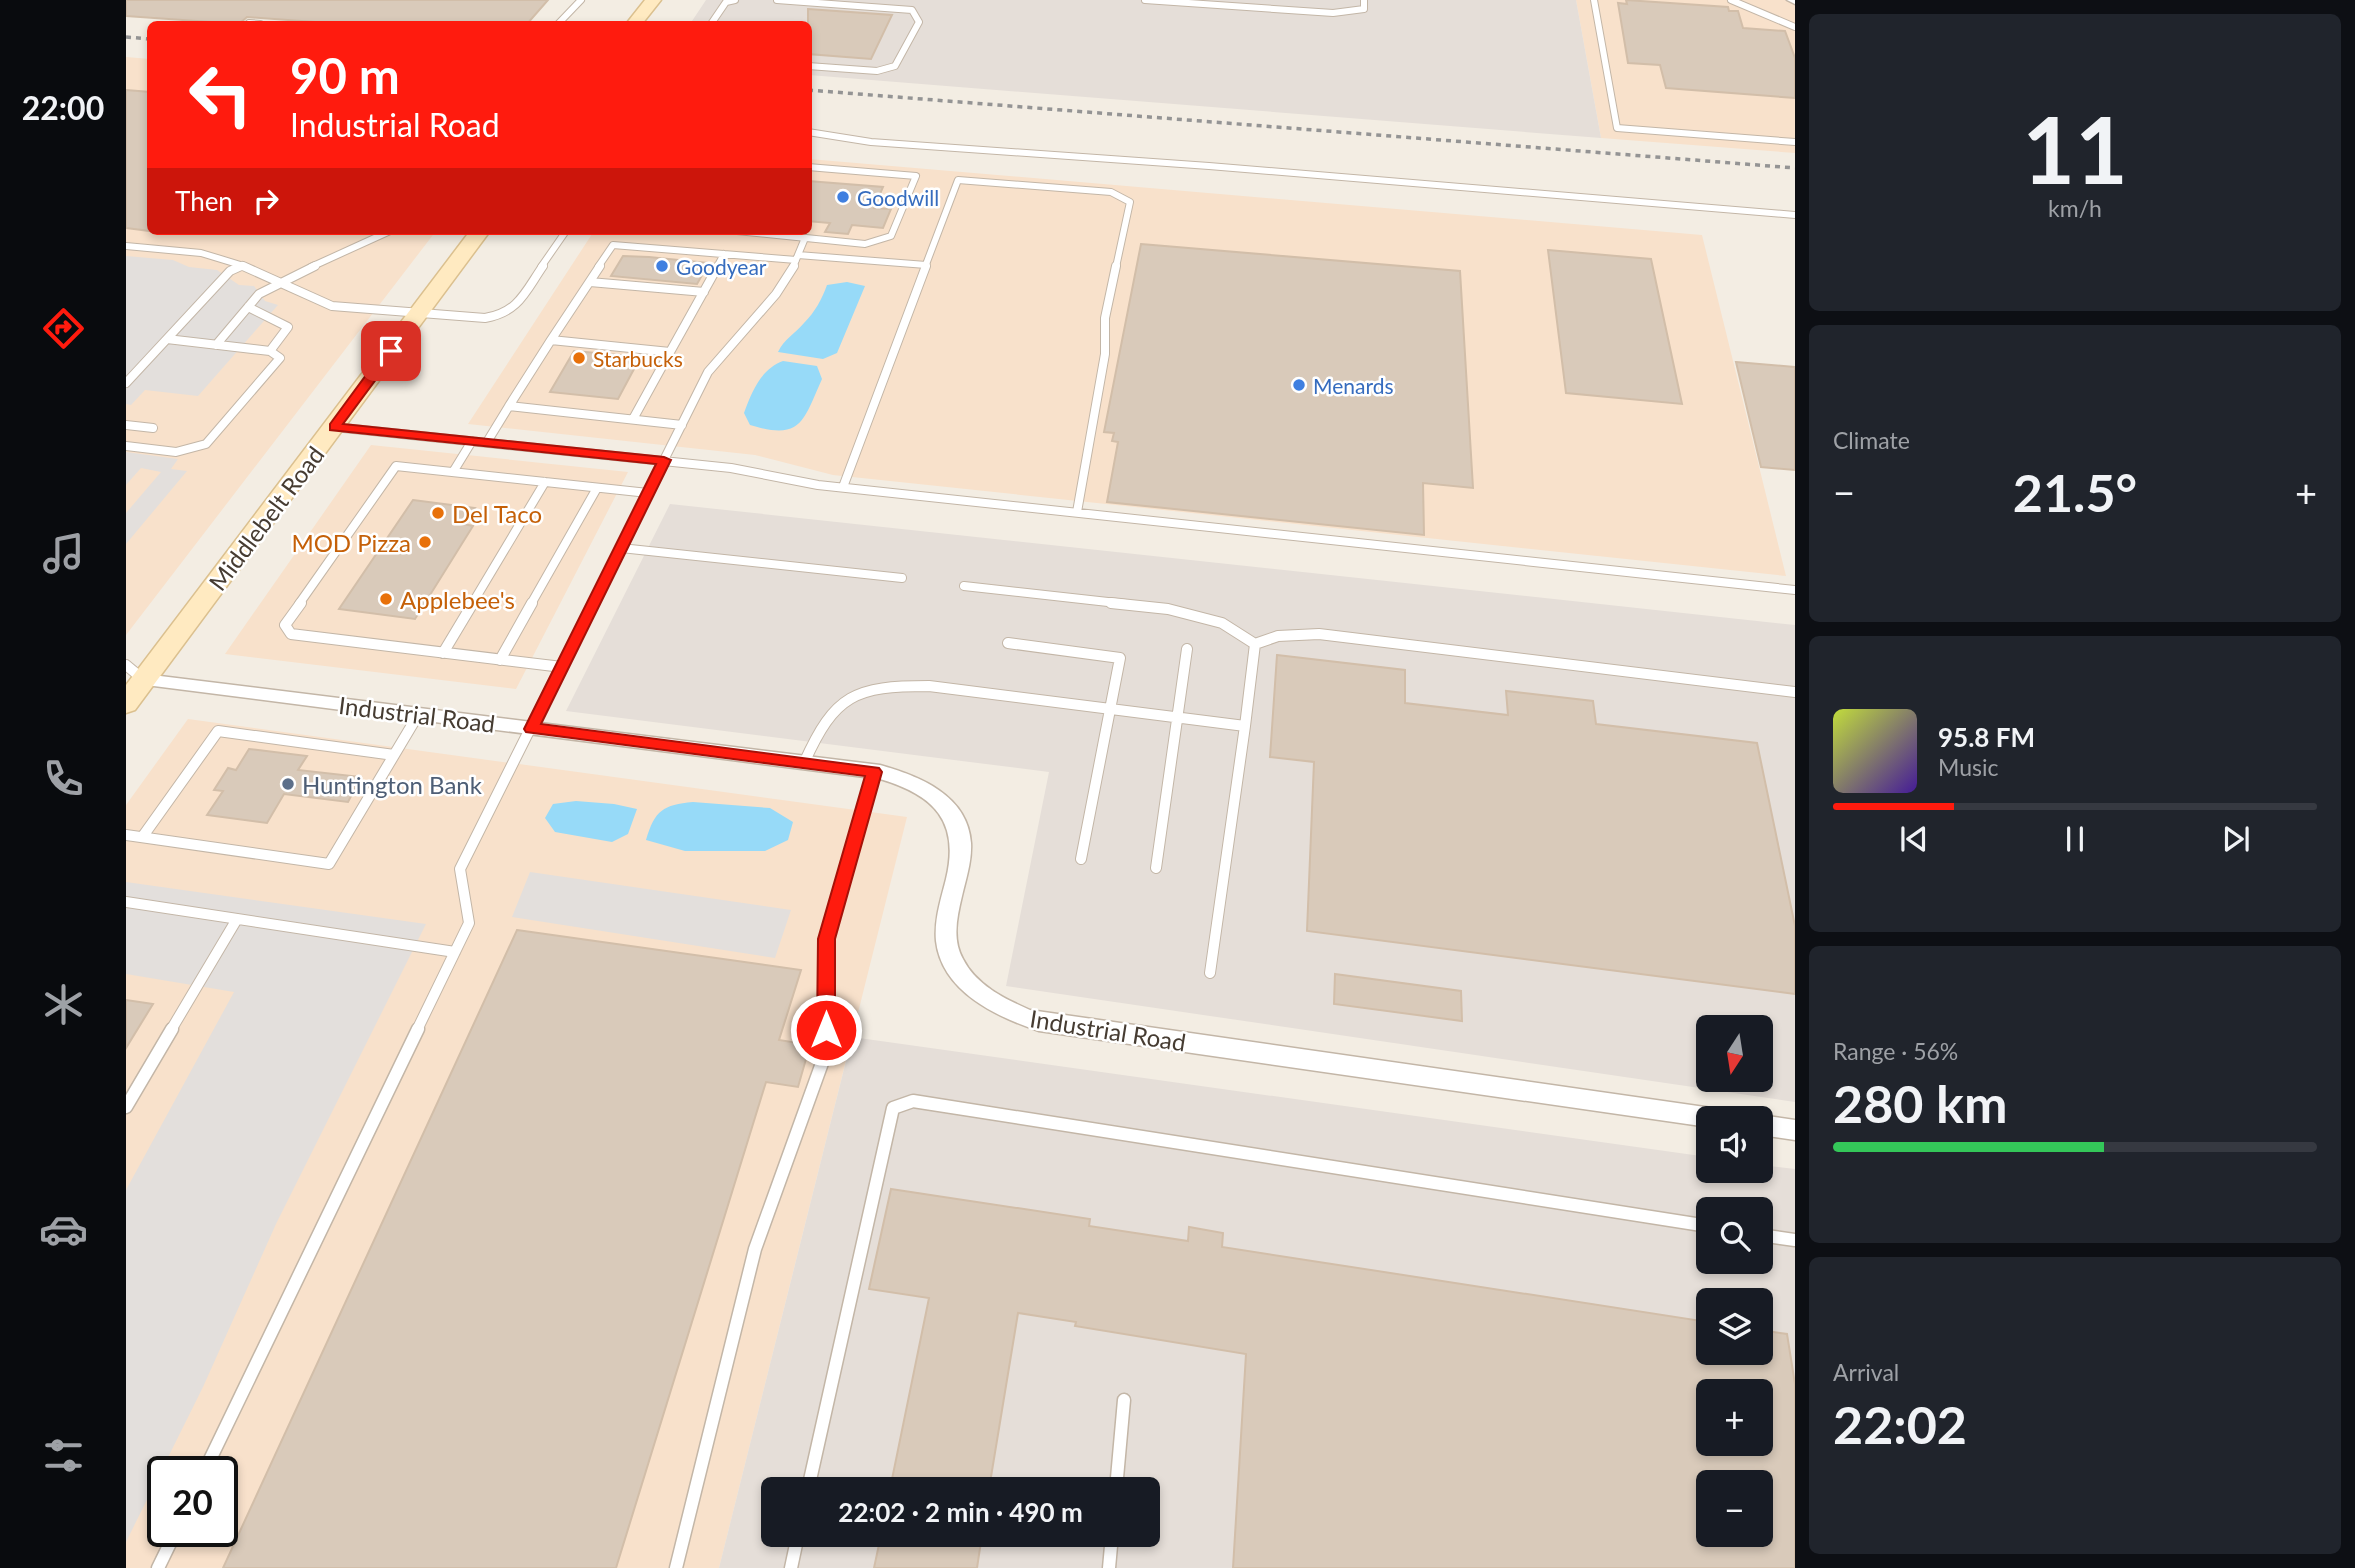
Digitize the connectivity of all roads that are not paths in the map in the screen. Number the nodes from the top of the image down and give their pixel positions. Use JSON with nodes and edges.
{"nodes":[{"id":1,"x":581,"y":0,"type":"edge"},
{"id":2,"x":653,"y":0,"type":"edge"},
{"id":3,"x":735,"y":0,"type":"edge"},
{"id":4,"x":777,"y":0,"type":"edge"},
{"id":5,"x":1146,"y":0,"type":"edge"},
{"id":6,"x":1364,"y":0,"type":"edge"},
{"id":7,"x":1594,"y":0,"type":"edge"},
{"id":8,"x":1731,"y":0,"type":"edge"},
{"id":9,"x":561,"y":21,"type":"edge"},
{"id":10,"x":637,"y":21,"type":"edge"},
{"id":11,"x":713,"y":21,"type":"edge"},
{"id":12,"x":1795,"y":27,"type":"edge"},
{"id":13,"x":812,"y":66,"type":"edge"},
{"id":14,"x":812,"y":133,"type":"edge"},
{"id":15,"x":1795,"y":142,"type":"edge"},
{"id":16,"x":812,"y":167,"type":"edge"},
{"id":17,"x":1795,"y":215,"type":"edge"},
{"id":18,"x":381,"y":235,"type":"edge"},
{"id":19,"x":477,"y":235,"type":"edge"},
{"id":20,"x":563,"y":235,"type":"edge"},
{"id":21,"x":782,"y":235,"type":"edge"},
{"id":22,"x":805,"y":237,"type":"junction"},
{"id":23,"x":126,"y":246,"type":"edge"},
{"id":24,"x":724,"y":254,"type":"junction"},
{"id":25,"x":797,"y":258,"type":"junction"},
{"id":26,"x":242,"y":265,"type":"junction"},
{"id":27,"x":926,"y":265,"type":"junction"},
{"id":28,"x":281,"y":281,"type":"junction"},
{"id":29,"x":590,"y":282,"type":"junction"},
{"id":30,"x":704,"y":292,"type":"junction"},
{"id":31,"x":248,"y":307,"type":"junction"},
{"id":32,"x":419,"y":313,"type":"junction"},
{"id":33,"x":167,"y":339,"type":"junction"},
{"id":34,"x":551,"y":340,"type":"junction"},
{"id":35,"x":216,"y":345,"type":"junction"},
{"id":36,"x":270,"y":351,"type":"junction"},
{"id":37,"x":670,"y":352,"type":"junction"},
{"id":38,"x":126,"y":383,"type":"edge"},
{"id":39,"x":509,"y":407,"type":"junction"},
{"id":40,"x":633,"y":419,"type":"junction"},
{"id":41,"x":126,"y":425,"type":"edge"},
{"id":42,"x":682,"y":425,"type":"junction"},
{"id":43,"x":334,"y":427,"type":"junction"},
{"id":44,"x":153,"y":428,"type":"dead end"},
{"id":45,"x":472,"y":441,"type":"junction"},
{"id":46,"x":487,"y":442,"type":"junction"},
{"id":47,"x":126,"y":446,"type":"edge"},
{"id":48,"x":664,"y":460,"type":"junction"},
{"id":49,"x":453,"y":472,"type":"junction"},
{"id":50,"x":545,"y":482,"type":"junction"},
{"id":51,"x":843,"y":487,"type":"junction"},
{"id":52,"x":597,"y":488,"type":"junction"},
{"id":53,"x":648,"y":493,"type":"junction"},
{"id":54,"x":1077,"y":512,"type":"junction"},
{"id":55,"x":621,"y":548,"type":"junction"},
{"id":56,"x":902,"y":579,"type":"dead end"},
{"id":57,"x":964,"y":586,"type":"dead end"},
{"id":58,"x":1795,"y":590,"type":"edge"},
{"id":59,"x":1008,"y":643,"type":"dead end"},
{"id":60,"x":1255,"y":644,"type":"junction"},
{"id":61,"x":1187,"y":649,"type":"dead end"},
{"id":62,"x":443,"y":653,"type":"junction"},
{"id":63,"x":500,"y":660,"type":"junction"},
{"id":64,"x":562,"y":667,"type":"junction"},
{"id":65,"x":132,"y":676,"type":"edge"},
{"id":66,"x":1795,"y":692,"type":"edge"},
{"id":67,"x":126,"y":704,"type":"edge"},
{"id":68,"x":1111,"y":709,"type":"junction"},
{"id":69,"x":418,"y":715,"type":"junction"},
{"id":70,"x":1176,"y":718,"type":"junction"},
{"id":71,"x":1245,"y":726,"type":"junction"},
{"id":72,"x":531,"y":729,"type":"junction"},
{"id":73,"x":394,"y":755,"type":"junction"},
{"id":74,"x":804,"y":763,"type":"junction"},
{"id":75,"x":874,"y":772,"type":"junction"},
{"id":76,"x":126,"y":835,"type":"edge"},
{"id":77,"x":142,"y":836,"type":"junction"},
{"id":78,"x":1081,"y":859,"type":"dead end"},
{"id":79,"x":1156,"y":868,"type":"dead end"},
{"id":80,"x":126,"y":902,"type":"edge"},
{"id":81,"x":237,"y":919,"type":"junction"},
{"id":82,"x":455,"y":951,"type":"junction"},
{"id":83,"x":1210,"y":973,"type":"dead end"},
{"id":84,"x":126,"y":1107,"type":"edge"},
{"id":85,"x":1696,"y":1116,"type":"edge"},
{"id":86,"x":1773,"y":1127,"type":"edge"},
{"id":87,"x":1795,"y":1130,"type":"edge"},
{"id":88,"x":1696,"y":1224,"type":"edge"},
{"id":89,"x":1773,"y":1237,"type":"edge"},
{"id":90,"x":1795,"y":1240,"type":"edge"},
{"id":91,"x":1124,"y":1400,"type":"dead end"},
{"id":92,"x":212,"y":1456,"type":"edge"},
{"id":93,"x":811,"y":1477,"type":"edge"},
{"id":94,"x":1117,"y":1477,"type":"edge"},
{"id":95,"x":168,"y":1547,"type":"edge"},
{"id":96,"x":795,"y":1547,"type":"edge"},
{"id":97,"x":1111,"y":1547,"type":"edge"},
{"id":98,"x":158,"y":1568,"type":"edge"},
{"id":99,"x":676,"y":1568,"type":"edge"},
{"id":100,"x":791,"y":1568,"type":"edge"},
{"id":101,"x":1109,"y":1568,"type":"edge"}],
"edges":[{"from":1,"to":9,"type":"lane"},
{"from":2,"to":10,"type":"main road"},
{"from":3,"to":11,"type":"lane"},
{"from":4,"to":13,"type":"lane"},
{"from":5,"to":6,"type":"lane"},
{"from":7,"to":15,"type":"lane"},
{"from":8,"to":12,"type":"lane"},
{"from":14,"to":17,"type":"lane"},
{"from":16,"to":22,"type":"lane"},
{"from":18,"to":28,"type":"lane"},
{"from":19,"to":32,"type":"main road","name":"Middlebelt Road"},
{"from":20,"to":32,"type":"lane"},
{"from":21,"to":22,"type":"lane"},
{"from":22,"to":25,"type":"lane"},
{"from":23,"to":26,"type":"lane"},
{"from":24,"to":25,"type":"lane"},
{"from":24,"to":29,"type":"lane"},
{"from":24,"to":30,"type":"lane"},
{"from":25,"to":27,"type":"lane"},
{"from":25,"to":42,"type":"lane"},
{"from":26,"to":28,"type":"lane"},
{"from":26,"to":33,"type":"lane"},
{"from":27,"to":51,"type":"lane"},
{"from":27,"to":54,"type":"lane"},
{"from":28,"to":31,"type":"lane"},
{"from":28,"to":32,"type":"lane"},
{"from":29,"to":30,"type":"lane"},
{"from":29,"to":34,"type":"lane"},
{"from":30,"to":37,"type":"lane"},
{"from":31,"to":35,"type":"lane"},
{"from":31,"to":36,"type":"lane"},
{"from":32,"to":43,"type":"main road","name":"Middlebelt Road"},
{"from":33,"to":35,"type":"lane"},
{"from":33,"to":38,"type":"lane"},
{"from":34,"to":37,"type":"lane"},
{"from":34,"to":39,"type":"lane"},
{"from":35,"to":36,"type":"lane"},
{"from":36,"to":47,"type":"lane"},
{"from":37,"to":40,"type":"lane"},
{"from":39,"to":40,"type":"lane"},
{"from":39,"to":46,"type":"lane"},
{"from":40,"to":42,"type":"lane"},
{"from":41,"to":44,"type":"lane"},
{"from":42,"to":48,"type":"lane"},
{"from":43,"to":45,"type":"lane"},
{"from":43,"to":65,"type":"main road","name":"Middlebelt Road"},
{"from":45,"to":46,"type":"lane"},
{"from":45,"to":49,"type":"lane"},
{"from":46,"to":48,"type":"lane"},
{"from":48,"to":51,"type":"lane"},
{"from":48,"to":53,"type":"lane"},
{"from":49,"to":50,"type":"lane"},
{"from":49,"to":62,"type":"lane"},
{"from":50,"to":52,"type":"lane"},
{"from":50,"to":62,"type":"lane"},
{"from":51,"to":54,"type":"lane"},
{"from":52,"to":53,"type":"lane"},
{"from":52,"to":63,"type":"lane"},
{"from":53,"to":55,"type":"lane"},
{"from":54,"to":58,"type":"lane"},
{"from":55,"to":56,"type":"lane"},
{"from":55,"to":64,"type":"lane"},
{"from":57,"to":60,"type":"lane"},
{"from":59,"to":68,"type":"lane"},
{"from":60,"to":66,"type":"lane"},
{"from":60,"to":71,"type":"lane"},
{"from":61,"to":70,"type":"lane"},
{"from":62,"to":63,"type":"lane"},
{"from":63,"to":64,"type":"lane"},
{"from":64,"to":72,"type":"lane"},
{"from":65,"to":67,"type":"main road","name":"Middlebelt Road"},
{"from":65,"to":69,"type":"street","name":"Industrial Road"},
{"from":68,"to":70,"type":"lane"},
{"from":68,"to":74,"type":"lane"},
{"from":68,"to":78,"type":"lane"},
{"from":69,"to":72,"type":"street","name":"Industrial Road"},
{"from":69,"to":73,"type":"lane"},
{"from":70,"to":71,"type":"lane"},
{"from":70,"to":79,"type":"lane"},
{"from":71,"to":83,"type":"lane"},
{"from":72,"to":74,"type":"street","name":"Industrial Road"},
{"from":72,"to":82,"type":"lane"},
{"from":73,"to":77,"type":"lane"},
{"from":73,"to":77,"type":"lane"},
{"from":74,"to":75,"type":"street","name":"Industrial Road"},
{"from":75,"to":85,"type":"street","name":"Industrial Road"},
{"from":75,"to":99,"type":"lane"},
{"from":76,"to":77,"type":"lane"},
{"from":80,"to":81,"type":"lane"},
{"from":81,"to":82,"type":"lane"},
{"from":81,"to":84,"type":"lane"},
{"from":82,"to":92,"type":"lane"},
{"from":86,"to":87,"type":"street"},
{"from":88,"to":93,"type":"lane"},
{"from":89,"to":90,"type":"lane"},
{"from":91,"to":94,"type":"lane"},
{"from":95,"to":98,"type":"lane"},
{"from":96,"to":100,"type":"lane"},
{"from":97,"to":101,"type":"lane"}]}
